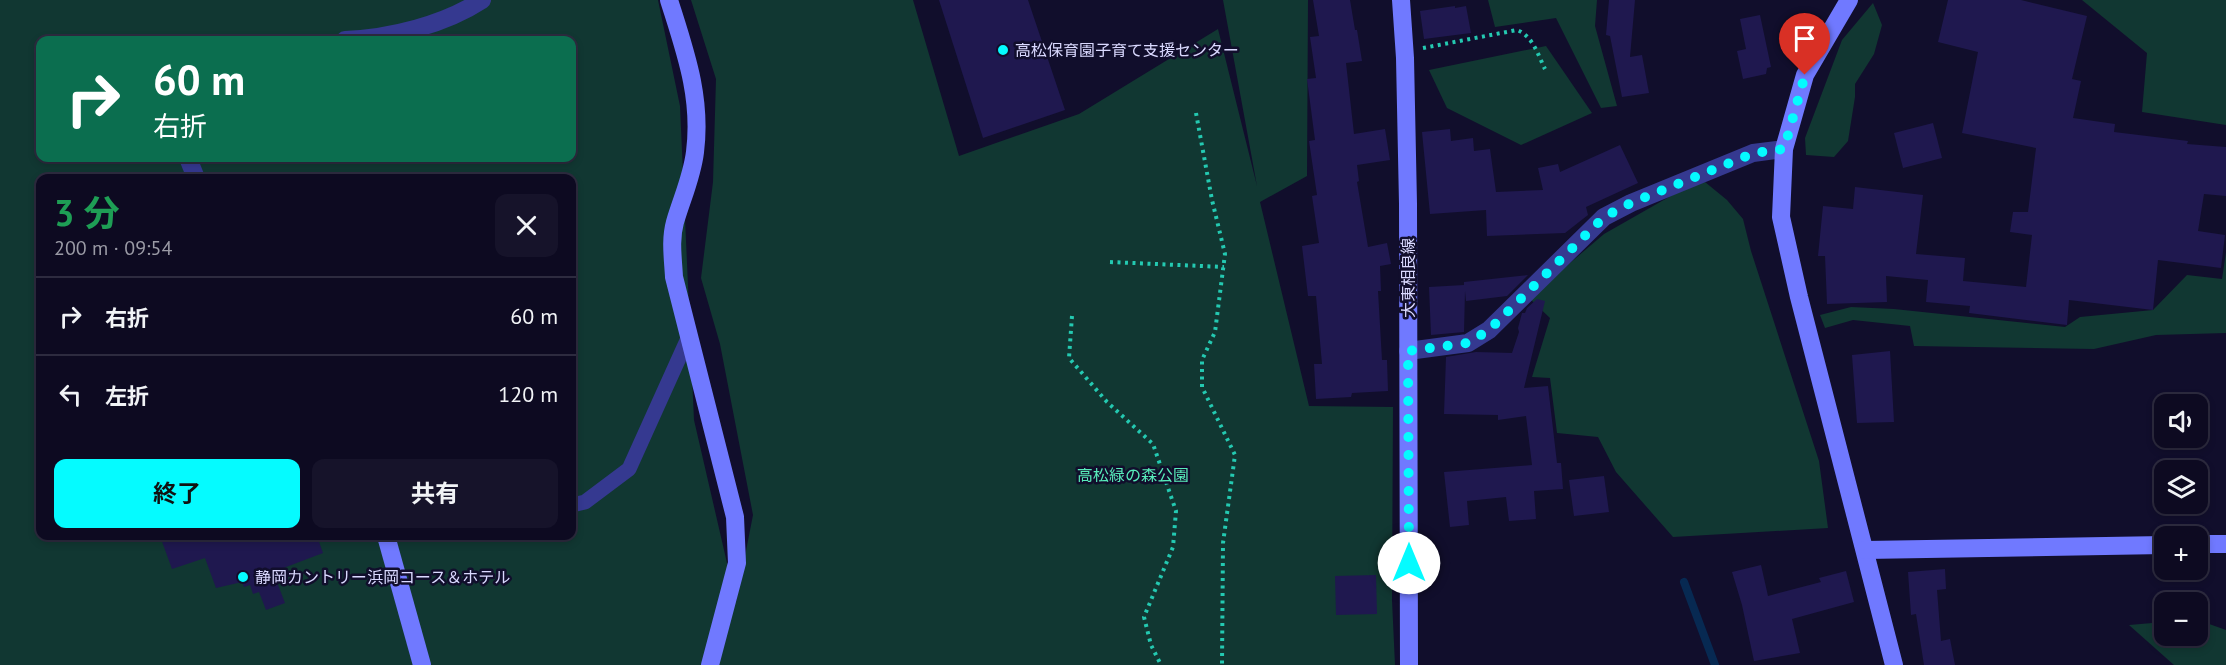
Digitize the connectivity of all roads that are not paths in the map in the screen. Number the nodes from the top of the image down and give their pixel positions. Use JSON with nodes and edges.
{"nodes":[{"id":1,"x":482,"y":0,"type":"edge"},
{"id":2,"x":669,"y":0,"type":"edge"},
{"id":3,"x":1401,"y":0,"type":"edge"},
{"id":4,"x":1849,"y":0,"type":"edge"},
{"id":5,"x":383,"y":36,"type":"edge"},
{"id":6,"x":1784,"y":149,"type":"junction"},
{"id":7,"x":689,"y":336,"type":"junction"},
{"id":8,"x":1408,"y":351,"type":"junction"},
{"id":9,"x":576,"y":504,"type":"edge"},
{"id":10,"x":387,"y":540,"type":"edge"},
{"id":11,"x":2208,"y":544,"type":"edge"},
{"id":12,"x":2226,"y":544,"type":"edge"},
{"id":13,"x":2154,"y":545,"type":"edge"},
{"id":14,"x":1865,"y":550,"type":"junction"},
{"id":15,"x":422,"y":665,"type":"edge"},
{"id":16,"x":710,"y":665,"type":"edge"},
{"id":17,"x":1409,"y":665,"type":"edge"},
{"id":18,"x":1894,"y":665,"type":"edge"}],
"edges":[{"from":1,"to":5,"type":"street"},
{"from":2,"to":7,"type":"street"},
{"from":3,"to":8,"type":"street","name":"大東相良線"},
{"from":4,"to":6,"type":"street"},
{"from":6,"to":8,"type":"street"},
{"from":6,"to":14,"type":"street"},
{"from":7,"to":9,"type":"lane"},
{"from":7,"to":16,"type":"street"},
{"from":8,"to":17,"type":"street","name":"大東相良線"},
{"from":10,"to":15,"type":"street"},
{"from":11,"to":12,"type":"street"},
{"from":13,"to":14,"type":"street"},
{"from":14,"to":18,"type":"street"}]}
